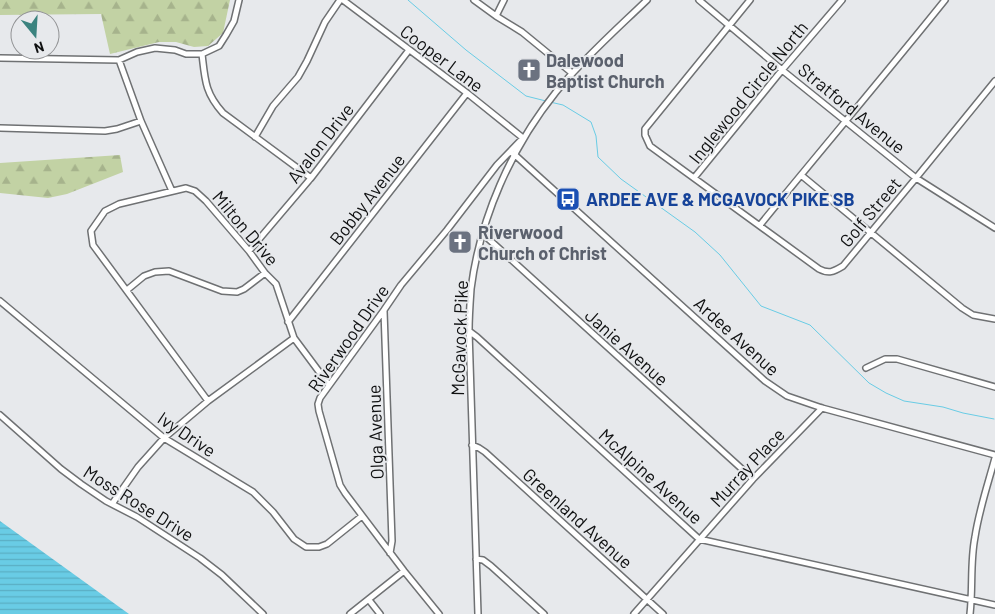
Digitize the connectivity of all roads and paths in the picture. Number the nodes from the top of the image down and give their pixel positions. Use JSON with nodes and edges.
{"nodes":[{"id":1,"x":239,"y":0,"type":"edge"},
{"id":2,"x":341,"y":0,"type":"edge"},
{"id":3,"x":474,"y":0,"type":"edge"},
{"id":4,"x":504,"y":0,"type":"edge"},
{"id":5,"x":647,"y":0,"type":"edge"},
{"id":6,"x":699,"y":0,"type":"edge"},
{"id":7,"x":750,"y":0,"type":"edge"},
{"id":8,"x":842,"y":0,"type":"edge"},
{"id":9,"x":944,"y":0,"type":"edge"},
{"id":10,"x":496,"y":16,"type":"junction"},
{"id":11,"x":729,"y":25,"type":"junction"},
{"id":12,"x":408,"y":50,"type":"junction"},
{"id":13,"x":202,"y":54,"type":"junction"},
{"id":14,"x":0,"y":58,"type":"edge"},
{"id":15,"x":119,"y":60,"type":"junction"},
{"id":16,"x":782,"y":70,"type":"junction"},
{"id":17,"x":572,"y":73,"type":"junction"},
{"id":18,"x":995,"y":80,"type":"edge"},
{"id":19,"x":467,"y":93,"type":"junction"},
{"id":20,"x":846,"y":120,"type":"junction"},
{"id":21,"x":141,"y":121,"type":"junction"},
{"id":22,"x":0,"y":128,"type":"edge"},
{"id":23,"x":255,"y":137,"type":"junction"},
{"id":24,"x":523,"y":138,"type":"junction"},
{"id":25,"x":508,"y":153,"type":"junction"},
{"id":26,"x":516,"y":155,"type":"junction"},
{"id":27,"x":496,"y":165,"type":"junction"},
{"id":28,"x":507,"y":168,"type":"junction"},
{"id":29,"x":801,"y":175,"type":"junction"},
{"id":30,"x":311,"y":178,"type":"junction"},
{"id":31,"x":694,"y":178,"type":"junction"},
{"id":32,"x":916,"y":178,"type":"junction"},
{"id":33,"x":172,"y":191,"type":"junction"},
{"id":34,"x":760,"y":226,"type":"junction"},
{"id":35,"x":995,"y":228,"type":"edge"},
{"id":36,"x":870,"y":233,"type":"junction"},
{"id":37,"x":483,"y":234,"type":"junction"},
{"id":38,"x":250,"y":251,"type":"junction"},
{"id":39,"x":266,"y":273,"type":"junction"},
{"id":40,"x":127,"y":290,"type":"junction"},
{"id":41,"x":0,"y":301,"type":"edge"},
{"id":42,"x":384,"y":310,"type":"junction"},
{"id":43,"x":995,"y":319,"type":"edge"},
{"id":44,"x":288,"y":322,"type":"junction"},
{"id":45,"x":469,"y":331,"type":"junction"},
{"id":46,"x":294,"y":338,"type":"junction"},
{"id":47,"x":866,"y":368,"type":"dead end"},
{"id":48,"x":330,"y":385,"type":"junction"},
{"id":49,"x":995,"y":387,"type":"edge"},
{"id":50,"x":208,"y":402,"type":"junction"},
{"id":51,"x":822,"y":408,"type":"junction"},
{"id":52,"x":0,"y":415,"type":"edge"},
{"id":53,"x":164,"y":438,"type":"junction"},
{"id":54,"x":472,"y":445,"type":"junction"},
{"id":55,"x":995,"y":456,"type":"edge"},
{"id":56,"x":753,"y":480,"type":"junction"},
{"id":57,"x":112,"y":504,"type":"junction"},
{"id":58,"x":362,"y":516,"type":"junction"},
{"id":59,"x":700,"y":539,"type":"junction"},
{"id":60,"x":390,"y":553,"type":"junction"},
{"id":61,"x":476,"y":559,"type":"junction"},
{"id":62,"x":404,"y":571,"type":"junction"},
{"id":63,"x":971,"y":599,"type":"junction"},
{"id":64,"x":369,"y":600,"type":"junction"},
{"id":65,"x":647,"y":600,"type":"junction"},
{"id":66,"x":995,"y":605,"type":"edge"},
{"id":67,"x":263,"y":614,"type":"edge"},
{"id":68,"x":350,"y":614,"type":"edge"},
{"id":69,"x":380,"y":614,"type":"edge"},
{"id":70,"x":439,"y":614,"type":"edge"},
{"id":71,"x":478,"y":614,"type":"edge"},
{"id":72,"x":544,"y":614,"type":"edge"},
{"id":73,"x":634,"y":614,"type":"edge"},
{"id":74,"x":663,"y":614,"type":"edge"},
{"id":75,"x":970,"y":614,"type":"edge"}],
"edges":[{"from":1,"to":13,"type":"street"},
{"from":2,"to":12,"type":"street","name":"Cooper Lane"},
{"from":2,"to":23,"type":"street"},
{"from":3,"to":10,"type":"street"},
{"from":4,"to":10,"type":"street"},
{"from":5,"to":17,"type":"street","name":"McGavock Pike"},
{"from":6,"to":11,"type":"street","name":"Stratford Avenue"},
{"from":7,"to":11,"type":"street"},
{"from":8,"to":16,"type":"street","name":"Inglewood Circle North"},
{"from":9,"to":20,"type":"street"},
{"from":10,"to":17,"type":"street"},
{"from":11,"to":16,"type":"street","name":"Stratford Avenue"},
{"from":11,"to":31,"type":"street","name":"Golf Street"},
{"from":12,"to":19,"type":"street","name":"Cooper Lane"},
{"from":12,"to":30,"type":"street","name":"Avalon Drive"},
{"from":13,"to":15,"type":"street"},
{"from":13,"to":23,"type":"street"},
{"from":14,"to":15,"type":"street"},
{"from":15,"to":21,"type":"street"},
{"from":16,"to":20,"type":"street","name":"Stratford Avenue"},
{"from":16,"to":31,"type":"street","name":"Inglewood Circle North"},
{"from":17,"to":24,"type":"street","name":"McGavock Pike"},
{"from":18,"to":32,"type":"street","name":"Golf Street"},
{"from":19,"to":24,"type":"street","name":"Cooper Lane"},
{"from":19,"to":44,"type":"street","name":"Bobby Avenue"},
{"from":20,"to":29,"type":"street"},
{"from":20,"to":32,"type":"street","name":"Stratford Avenue"},
{"from":21,"to":22,"type":"street"},
{"from":21,"to":33,"type":"street"},
{"from":23,"to":30,"type":"street"},
{"from":24,"to":25,"type":"street","name":"Riverwood Drive"},
{"from":24,"to":26,"type":"street","name":"McGavock Pike"},
{"from":25,"to":26,"type":"street","name":"Ardee Avenue"},
{"from":25,"to":27,"type":"street","name":"Riverwood Drive"},
{"from":26,"to":28,"type":"street","name":"McGavock Pike"},
{"from":26,"to":51,"type":"street","name":"Ardee Avenue"},
{"from":27,"to":28,"type":"street"},
{"from":27,"to":42,"type":"street","name":"Riverwood Drive"},
{"from":28,"to":37,"type":"street","name":"McGavock Pike"},
{"from":29,"to":34,"type":"street"},
{"from":29,"to":36,"type":"street"},
{"from":30,"to":38,"type":"street","name":"Avalon Drive"},
{"from":31,"to":34,"type":"street","name":"Golf Street"},
{"from":32,"to":35,"type":"street","name":"Stratford Avenue"},
{"from":32,"to":36,"type":"street","name":"Golf Street"},
{"from":33,"to":38,"type":"street","name":"Milton Drive"},
{"from":33,"to":40,"type":"street","name":"Milton Drive"},
{"from":34,"to":36,"type":"street","name":"Golf Street"},
{"from":36,"to":43,"type":"street"},
{"from":37,"to":45,"type":"street","name":"McGavock Pike"},
{"from":37,"to":56,"type":"street","name":"Janie Avenue"},
{"from":38,"to":39,"type":"street","name":"Milton Drive"},
{"from":39,"to":40,"type":"street"},
{"from":39,"to":44,"type":"street","name":"Milton Drive"},
{"from":40,"to":50,"type":"street","name":"Milton Drive"},
{"from":41,"to":53,"type":"street","name":"Ivy Drive"},
{"from":42,"to":48,"type":"street","name":"Riverwood Drive"},
{"from":42,"to":60,"type":"street","name":"Olga Avenue"},
{"from":44,"to":46,"type":"street","name":"Milton Drive"},
{"from":45,"to":54,"type":"street","name":"McGavock Pike"},
{"from":45,"to":59,"type":"street","name":"McAlpine Avenue"},
{"from":46,"to":48,"type":"street","name":"Milton Drive"},
{"from":46,"to":50,"type":"street"},
{"from":47,"to":49,"type":"street"},
{"from":48,"to":58,"type":"street","name":"Riverwood Drive"},
{"from":50,"to":53,"type":"street"},
{"from":51,"to":55,"type":"street","name":"Ardee Avenue"},
{"from":51,"to":56,"type":"street","name":"Murray Place"},
{"from":52,"to":57,"type":"street","name":"Moss Rose Drive"},
{"from":53,"to":57,"type":"street"},
{"from":53,"to":58,"type":"street","name":"Ivy Drive"},
{"from":54,"to":61,"type":"street","name":"McGavock Pike"},
{"from":54,"to":65,"type":"street","name":"Greenland Avenue"},
{"from":55,"to":63,"type":"street"},
{"from":56,"to":59,"type":"street","name":"Murray Place"},
{"from":57,"to":67,"type":"street","name":"Moss Rose Drive"},
{"from":58,"to":60,"type":"street","name":"Riverwood Drive"},
{"from":59,"to":63,"type":"street","name":"McAlpine Avenue"},
{"from":59,"to":65,"type":"street","name":"Murray Place"},
{"from":60,"to":62,"type":"street","name":"Riverwood Drive"},
{"from":61,"to":71,"type":"street","name":"McGavock Pike"},
{"from":61,"to":72,"type":"street"},
{"from":62,"to":64,"type":"street"},
{"from":62,"to":70,"type":"street","name":"Riverwood Drive"},
{"from":63,"to":66,"type":"street","name":"McAlpine Avenue"},
{"from":63,"to":75,"type":"street"},
{"from":64,"to":68,"type":"street"},
{"from":64,"to":69,"type":"street"},
{"from":65,"to":73,"type":"street","name":"Murray Place"},
{"from":65,"to":74,"type":"street","name":"Greenland Avenue"}]}
